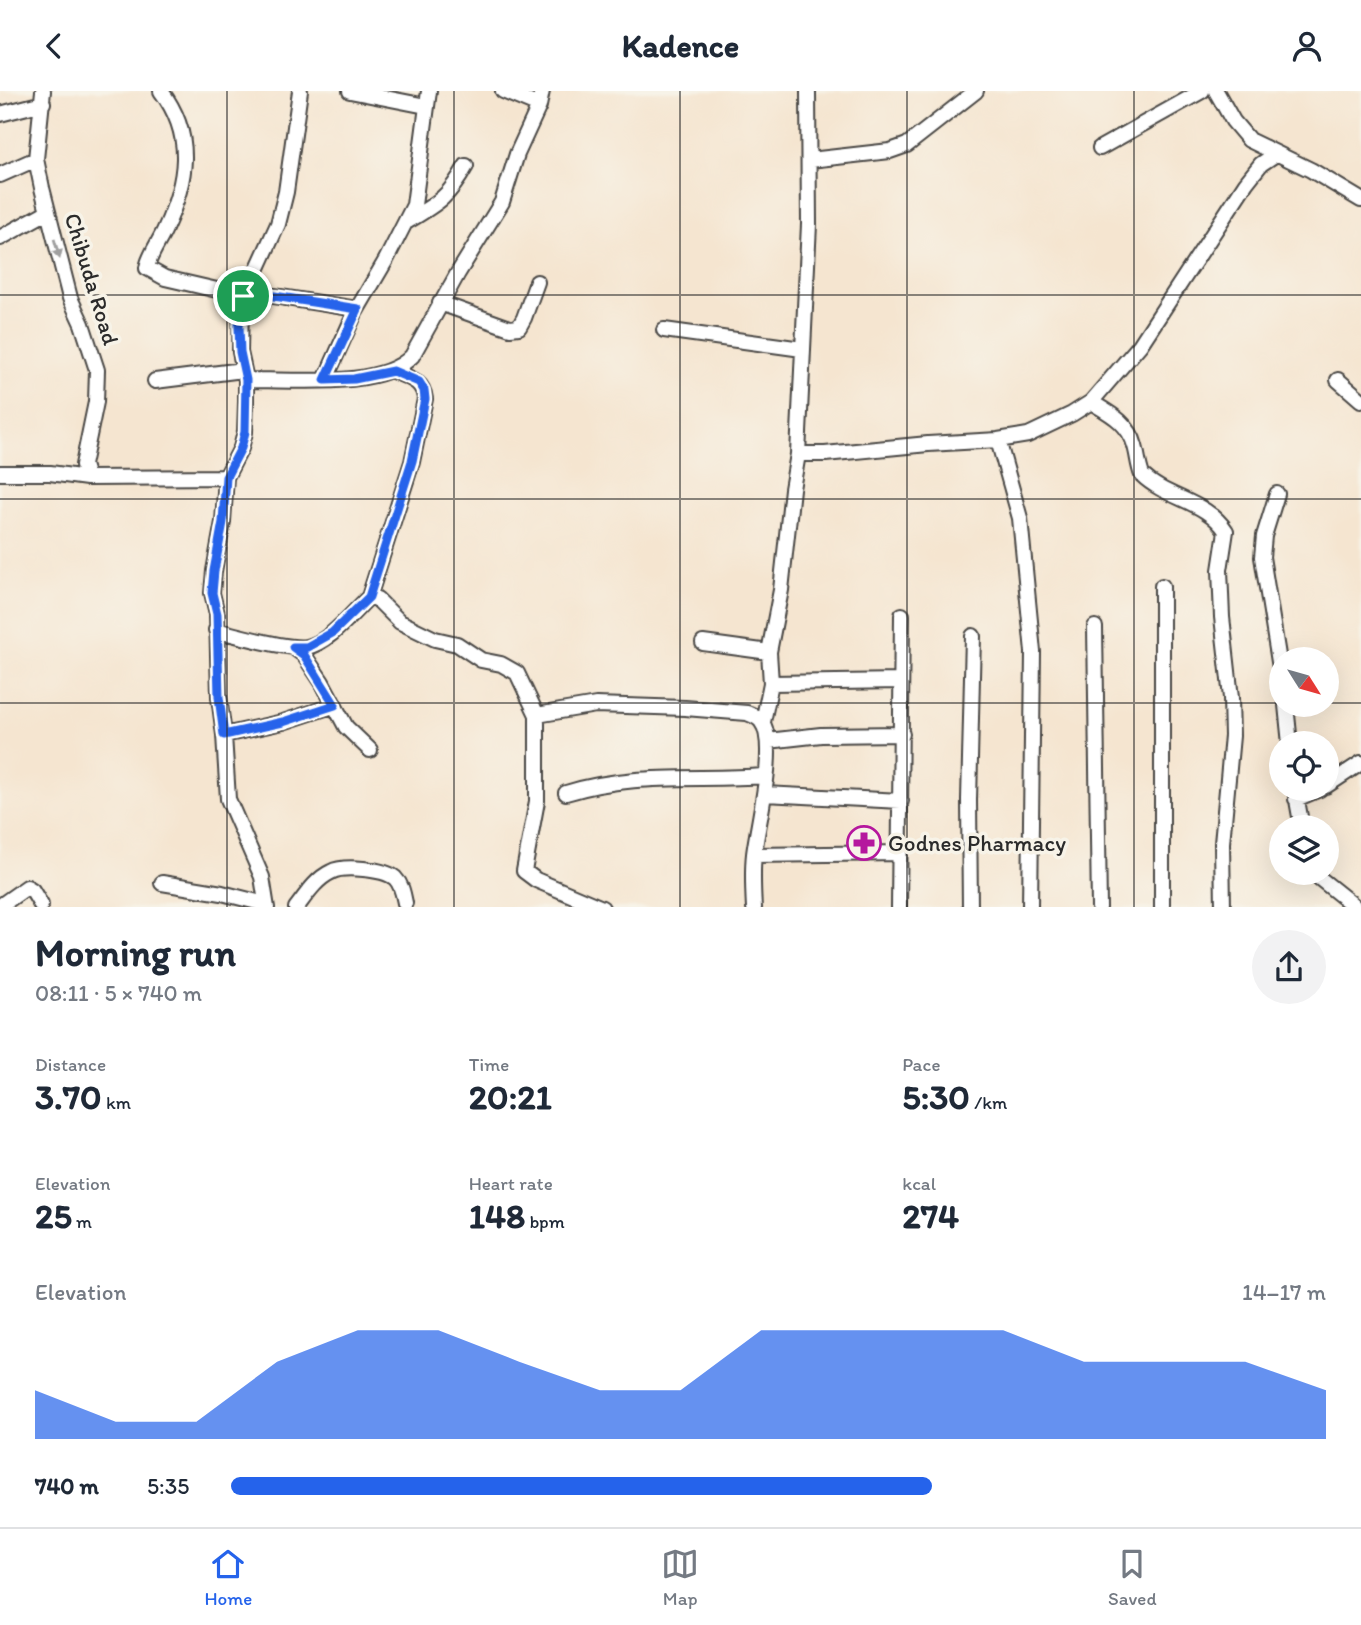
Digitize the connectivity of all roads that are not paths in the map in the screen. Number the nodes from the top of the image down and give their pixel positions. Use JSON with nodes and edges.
{"nodes":[{"id":1,"x":161,"y":91,"type":"edge"},
{"id":2,"x":300,"y":91,"type":"edge"},
{"id":3,"x":350,"y":91,"type":"edge"},
{"id":4,"x":503,"y":91,"type":"edge"},
{"id":5,"x":542,"y":91,"type":"edge"},
{"id":6,"x":808,"y":91,"type":"edge"},
{"id":7,"x":976,"y":91,"type":"edge"},
{"id":8,"x":1202,"y":91,"type":"edge"},
{"id":9,"x":1216,"y":91,"type":"edge"},
{"id":10,"x":43,"y":97,"type":"edge"},
{"id":11,"x":428,"y":98,"type":"edge"},
{"id":12,"x":539,"y":106,"type":"junction"},
{"id":13,"x":0,"y":114,"type":"edge"},
{"id":14,"x":1249,"y":140,"type":"junction"},
{"id":15,"x":1100,"y":148,"type":"dead end"},
{"id":16,"x":1276,"y":154,"type":"junction"},
{"id":17,"x":37,"y":159,"type":"junction"},
{"id":18,"x":810,"y":160,"type":"junction"},
{"id":19,"x":1261,"y":163,"type":"junction"},
{"id":20,"x":466,"y":166,"type":"dead end"},
{"id":21,"x":0,"y":175,"type":"edge"},
{"id":22,"x":1361,"y":200,"type":"edge"},
{"id":23,"x":47,"y":212,"type":"junction"},
{"id":24,"x":408,"y":221,"type":"junction"},
{"id":25,"x":0,"y":238,"type":"edge"},
{"id":26,"x":537,"y":282,"type":"dead end"},
{"id":27,"x":243,"y":296,"type":"junction"},
{"id":28,"x":440,"y":303,"type":"junction"},
{"id":29,"x":358,"y":309,"type":"junction"},
{"id":30,"x":664,"y":330,"type":"dead end"},
{"id":31,"x":802,"y":349,"type":"junction"},
{"id":32,"x":393,"y":371,"type":"junction"},
{"id":33,"x":244,"y":375,"type":"junction"},
{"id":34,"x":325,"y":380,"type":"junction"},
{"id":35,"x":1338,"y":380,"type":"dead end"},
{"id":36,"x":155,"y":381,"type":"dead end"},
{"id":37,"x":1361,"y":400,"type":"edge"},
{"id":38,"x":1091,"y":402,"type":"junction"},
{"id":39,"x":998,"y":440,"type":"junction"},
{"id":40,"x":798,"y":454,"type":"junction"},
{"id":41,"x":0,"y":473,"type":"edge"},
{"id":42,"x":226,"y":477,"type":"junction"},
{"id":43,"x":87,"y":478,"type":"junction"},
{"id":44,"x":1278,"y":494,"type":"dead end"},
{"id":45,"x":1161,"y":586,"type":"dead end"},
{"id":46,"x":369,"y":597,"type":"junction"},
{"id":47,"x":902,"y":615,"type":"dead end"},
{"id":48,"x":1095,"y":627,"type":"dead end"},
{"id":49,"x":216,"y":630,"type":"junction"},
{"id":50,"x":973,"y":636,"type":"dead end"},
{"id":51,"x":703,"y":643,"type":"dead end"},
{"id":52,"x":293,"y":647,"type":"junction"},
{"id":53,"x":1277,"y":647,"type":"edge"},
{"id":54,"x":769,"y":652,"type":"junction"},
{"id":55,"x":901,"y":681,"type":"junction"},
{"id":56,"x":771,"y":683,"type":"junction"},
{"id":57,"x":335,"y":705,"type":"junction"},
{"id":58,"x":537,"y":715,"type":"junction"},
{"id":59,"x":762,"y":722,"type":"junction"},
{"id":60,"x":902,"y":734,"type":"junction"},
{"id":61,"x":224,"y":735,"type":"junction"},
{"id":62,"x":768,"y":741,"type":"junction"},
{"id":63,"x":370,"y":750,"type":"dead end"},
{"id":64,"x":1361,"y":763,"type":"edge"},
{"id":65,"x":765,"y":776,"type":"junction"},
{"id":66,"x":1339,"y":777,"type":"edge"},
{"id":67,"x":566,"y":793,"type":"dead end"},
{"id":68,"x":765,"y":794,"type":"junction"},
{"id":69,"x":901,"y":801,"type":"junction"},
{"id":70,"x":899,"y":853,"type":"junction"},
{"id":71,"x":754,"y":855,"type":"junction"},
{"id":72,"x":162,"y":883,"type":"dead end"},
{"id":73,"x":1327,"y":885,"type":"edge"},
{"id":74,"x":405,"y":903,"type":"dead end"},
{"id":75,"x":41,"y":905,"type":"dead end"},
{"id":76,"x":1351,"y":905,"type":"edge"},
{"id":77,"x":0,"y":906,"type":"edge"},
{"id":78,"x":266,"y":906,"type":"edge"},
{"id":79,"x":297,"y":907,"type":"edge"},
{"id":80,"x":599,"y":907,"type":"edge"},
{"id":81,"x":754,"y":907,"type":"edge"},
{"id":82,"x":899,"y":907,"type":"edge"},
{"id":83,"x":970,"y":907,"type":"edge"},
{"id":84,"x":1030,"y":907,"type":"edge"},
{"id":85,"x":1099,"y":907,"type":"edge"},
{"id":86,"x":1162,"y":907,"type":"edge"},
{"id":87,"x":1223,"y":907,"type":"edge"}],
"edges":[{"from":1,"to":27,"type":"street"},
{"from":2,"to":27,"type":"street"},
{"from":3,"to":11,"type":"street"},
{"from":4,"to":12,"type":"street"},
{"from":5,"to":12,"type":"street"},
{"from":6,"to":18,"type":"street"},
{"from":7,"to":18,"type":"street"},
{"from":8,"to":15,"type":"street"},
{"from":9,"to":14,"type":"street"},
{"from":10,"to":13,"type":"street"},
{"from":10,"to":17,"type":"street","name":"Chibuda Road"},
{"from":11,"to":24,"type":"street"},
{"from":12,"to":28,"type":"street"},
{"from":14,"to":16,"type":"street"},
{"from":14,"to":19,"type":"street"},
{"from":16,"to":19,"type":"street"},
{"from":16,"to":22,"type":"street"},
{"from":17,"to":21,"type":"street"},
{"from":17,"to":23,"type":"street","name":"Chibuda Road"},
{"from":18,"to":31,"type":"street"},
{"from":19,"to":38,"type":"street"},
{"from":20,"to":24,"type":"street"},
{"from":23,"to":25,"type":"street"},
{"from":23,"to":43,"type":"street","name":"Chibuda Road","one_way":true},
{"from":24,"to":29,"type":"street"},
{"from":26,"to":28,"type":"street"},
{"from":27,"to":29,"type":"street"},
{"from":27,"to":33,"type":"street"},
{"from":28,"to":32,"type":"street"},
{"from":29,"to":34,"type":"street"},
{"from":30,"to":31,"type":"street"},
{"from":31,"to":40,"type":"street"},
{"from":32,"to":34,"type":"street"},
{"from":32,"to":46,"type":"street"},
{"from":33,"to":34,"type":"street"},
{"from":33,"to":36,"type":"street"},
{"from":33,"to":42,"type":"street"},
{"from":35,"to":37,"type":"street"},
{"from":38,"to":39,"type":"street"},
{"from":38,"to":87,"type":"street"},
{"from":39,"to":40,"type":"street"},
{"from":39,"to":84,"type":"street"},
{"from":40,"to":54,"type":"street"},
{"from":41,"to":43,"type":"street"},
{"from":42,"to":43,"type":"street"},
{"from":42,"to":49,"type":"street"},
{"from":44,"to":53,"type":"street"},
{"from":45,"to":86,"type":"street"},
{"from":46,"to":52,"type":"street"},
{"from":46,"to":58,"type":"street"},
{"from":47,"to":55,"type":"street"},
{"from":48,"to":85,"type":"street"},
{"from":49,"to":52,"type":"street"},
{"from":49,"to":61,"type":"street"},
{"from":50,"to":83,"type":"street"},
{"from":51,"to":54,"type":"street"},
{"from":52,"to":57,"type":"street"},
{"from":54,"to":56,"type":"street"},
{"from":55,"to":56,"type":"street"},
{"from":55,"to":60,"type":"street"},
{"from":56,"to":59,"type":"street"},
{"from":57,"to":61,"type":"street"},
{"from":57,"to":63,"type":"street"},
{"from":58,"to":59,"type":"street"},
{"from":58,"to":80,"type":"street"},
{"from":59,"to":62,"type":"street"},
{"from":60,"to":62,"type":"street"},
{"from":60,"to":69,"type":"street"},
{"from":61,"to":78,"type":"street"},
{"from":62,"to":65,"type":"street"},
{"from":64,"to":66,"type":"street"},
{"from":65,"to":67,"type":"street"},
{"from":65,"to":68,"type":"street"},
{"from":68,"to":69,"type":"street"},
{"from":68,"to":71,"type":"street"},
{"from":69,"to":70,"type":"street"},
{"from":70,"to":71,"type":"street"},
{"from":70,"to":82,"type":"street"},
{"from":71,"to":81,"type":"street"},
{"from":72,"to":78,"type":"street"},
{"from":73,"to":76,"type":"street"},
{"from":74,"to":79,"type":"street"},
{"from":75,"to":77,"type":"street"}]}
